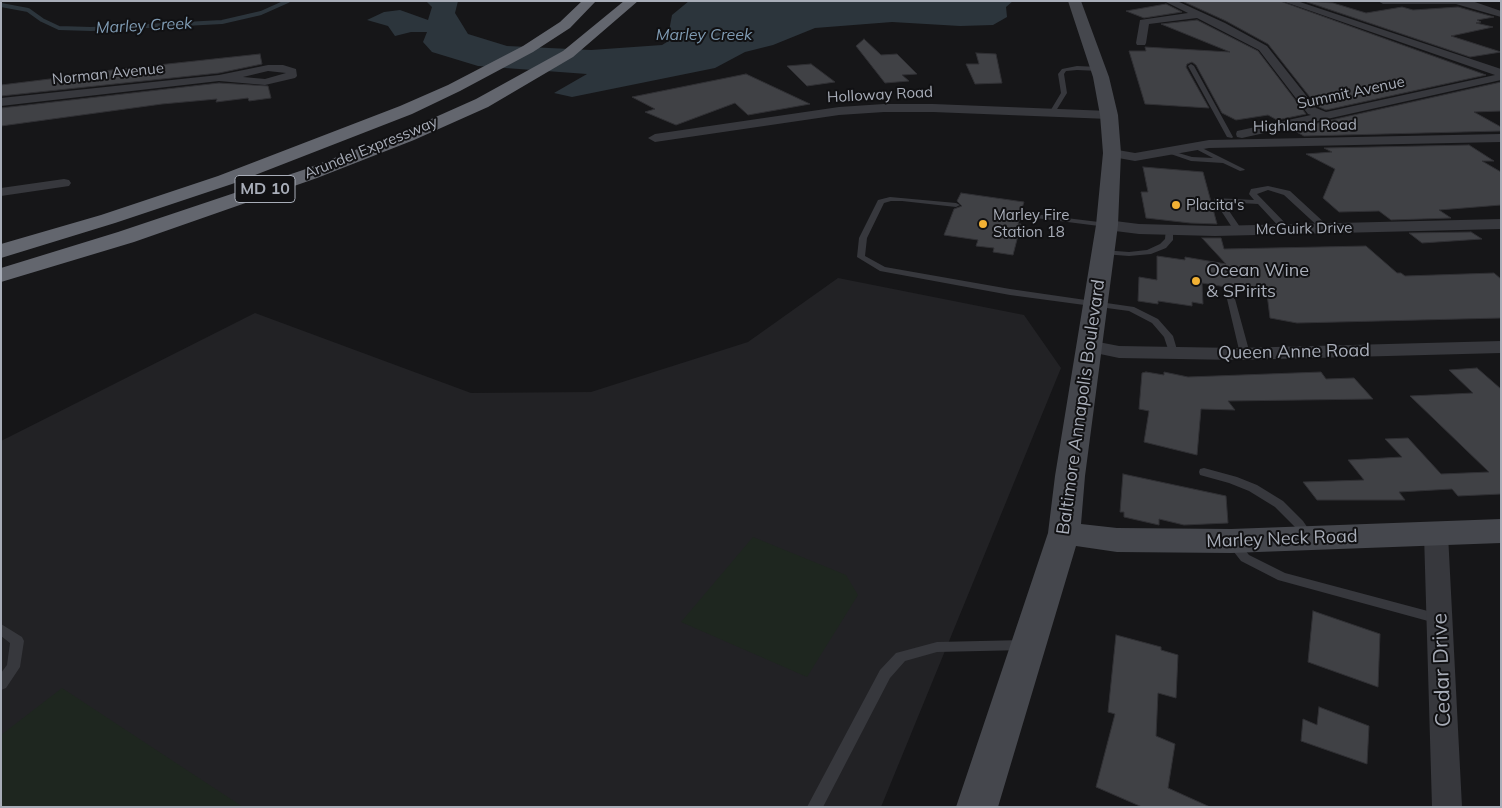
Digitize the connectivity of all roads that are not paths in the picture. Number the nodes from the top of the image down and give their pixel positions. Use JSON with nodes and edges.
{"nodes":[{"id":1,"x":590,"y":1,"type":"edge"},
{"id":2,"x":632,"y":1,"type":"edge"},
{"id":3,"x":1074,"y":1,"type":"edge"},
{"id":4,"x":1169,"y":1,"type":"edge"},
{"id":5,"x":1287,"y":1,"type":"edge"},
{"id":6,"x":1383,"y":1,"type":"edge"},
{"id":7,"x":1467,"y":1,"type":"edge"},
{"id":8,"x":1459,"y":2,"type":"edge"},
{"id":9,"x":1501,"y":14,"type":"edge"},
{"id":10,"x":1196,"y":15,"type":"junction"},
{"id":11,"x":1141,"y":43,"type":"dead end"},
{"id":12,"x":1191,"y":66,"type":"dead end"},
{"id":13,"x":1099,"y":69,"type":"junction"},
{"id":14,"x":1501,"y":73,"type":"edge"},
{"id":15,"x":1501,"y":77,"type":"edge"},
{"id":16,"x":219,"y":78,"type":"junction"},
{"id":17,"x":1,"y":102,"type":"edge"},
{"id":18,"x":1052,"y":113,"type":"junction"},
{"id":19,"x":1109,"y":115,"type":"junction"},
{"id":20,"x":1325,"y":116,"type":"junction"},
{"id":21,"x":1230,"y":137,"type":"junction"},
{"id":22,"x":655,"y":138,"type":"dead end"},
{"id":23,"x":1501,"y":138,"type":"edge"},
{"id":24,"x":1209,"y":144,"type":"junction"},
{"id":25,"x":1194,"y":146,"type":"junction"},
{"id":26,"x":1165,"y":151,"type":"junction"},
{"id":27,"x":1112,"y":153,"type":"junction"},
{"id":28,"x":1224,"y":161,"type":"junction"},
{"id":29,"x":1242,"y":170,"type":"dead end"},
{"id":30,"x":64,"y":183,"type":"dead end"},
{"id":31,"x":1,"y":192,"type":"edge"},
{"id":32,"x":1260,"y":202,"type":"junction"},
{"id":33,"x":956,"y":205,"type":"dead end"},
{"id":34,"x":1020,"y":214,"type":"dead end"},
{"id":35,"x":1501,"y":224,"type":"edge"},
{"id":36,"x":1107,"y":225,"type":"junction"},
{"id":37,"x":1325,"y":228,"type":"junction"},
{"id":38,"x":1286,"y":229,"type":"junction"},
{"id":39,"x":1169,"y":230,"type":"junction"},
{"id":40,"x":1238,"y":230,"type":"junction"},
{"id":41,"x":1,"y":251,"type":"edge"},
{"id":42,"x":1103,"y":252,"type":"junction"},
{"id":43,"x":1,"y":275,"type":"edge"},
{"id":44,"x":1231,"y":299,"type":"dead end"},
{"id":45,"x":1095,"y":304,"type":"junction"},
{"id":46,"x":1088,"y":346,"type":"junction"},
{"id":47,"x":1501,"y":347,"type":"edge"},
{"id":48,"x":1173,"y":353,"type":"junction"},
{"id":49,"x":1245,"y":354,"type":"junction"},
{"id":50,"x":1204,"y":472,"type":"dead end"},
{"id":51,"x":1501,"y":531,"type":"edge"},
{"id":52,"x":1064,"y":533,"type":"junction"},
{"id":53,"x":1436,"y":534,"type":"junction"},
{"id":54,"x":1309,"y":538,"type":"junction"},
{"id":55,"x":1232,"y":541,"type":"junction"},
{"id":56,"x":1440,"y":619,"type":"junction"},
{"id":57,"x":1,"y":629,"type":"edge"},
{"id":58,"x":1030,"y":644,"type":"junction"},
{"id":59,"x":1,"y":684,"type":"edge"},
{"id":60,"x":815,"y":807,"type":"edge"},
{"id":61,"x":977,"y":807,"type":"edge"},
{"id":62,"x":1447,"y":807,"type":"edge"}],
"edges":[{"from":1,"to":41,"type":"highway","name":"Arundel Expressway","number":"MD 10"},
{"from":2,"to":43,"type":"highway","name":"Arundel Expressway","number":"MD 10"},
{"from":3,"to":13,"type":"main road","name":"Baltimore Annapolis Boulevard"},
{"from":4,"to":10,"type":"street"},
{"from":5,"to":14,"type":"street"},
{"from":6,"to":8,"type":"street"},
{"from":7,"to":8,"type":"street"},
{"from":8,"to":9,"type":"street"},
{"from":10,"to":11,"type":"street"},
{"from":10,"to":20,"type":"street"},
{"from":12,"to":21,"type":"lane"},
{"from":13,"to":18,"type":"lane"},
{"from":13,"to":19,"type":"main road","name":"Baltimore Annapolis Boulevard"},
{"from":15,"to":20,"type":"street","name":"Summit Avenue"},
{"from":16,"to":16,"type":"street","name":"Norman Avenue"},
{"from":16,"to":17,"type":"street","name":"Norman Avenue"},
{"from":18,"to":19,"type":"street","name":"Holloway Road"},
{"from":18,"to":22,"type":"street","name":"Holloway Road"},
{"from":19,"to":27,"type":"main road","name":"Baltimore Annapolis Boulevard"},
{"from":20,"to":21,"type":"street","name":"Summit Avenue"},
{"from":21,"to":24,"type":"street","name":"Summit Avenue"},
{"from":23,"to":24,"type":"street","name":"Highland Road"},
{"from":24,"to":25,"type":"street","name":"Highland Road"},
{"from":25,"to":26,"type":"street","name":"Highland Road"},
{"from":25,"to":28,"type":"lane"},
{"from":26,"to":27,"type":"street","name":"Highland Road"},
{"from":26,"to":28,"type":"lane"},
{"from":27,"to":36,"type":"main road","name":"Baltimore Annapolis Boulevard"},
{"from":28,"to":29,"type":"lane"},
{"from":30,"to":31,"type":"street"},
{"from":32,"to":37,"type":"lane"},
{"from":32,"to":38,"type":"lane"},
{"from":32,"to":40,"type":"lane"},
{"from":33,"to":45,"type":"lane"},
{"from":34,"to":36,"type":"lane"},
{"from":35,"to":37,"type":"street","name":"McGuirk Drive"},
{"from":36,"to":39,"type":"street","name":"McGuirk Drive"},
{"from":36,"to":42,"type":"main road","name":"Baltimore Annapolis Boulevard"},
{"from":37,"to":38,"type":"street","name":"McGuirk Drive"},
{"from":38,"to":40,"type":"street","name":"McGuirk Drive"},
{"from":39,"to":40,"type":"street","name":"McGuirk Drive"},
{"from":39,"to":42,"type":"lane"},
{"from":42,"to":45,"type":"main road","name":"Baltimore Annapolis Boulevard"},
{"from":44,"to":49,"type":"lane"},
{"from":45,"to":46,"type":"main road","name":"Baltimore Annapolis Boulevard"},
{"from":45,"to":48,"type":"lane"},
{"from":46,"to":48,"type":"street","name":"Queen Anne Road"},
{"from":46,"to":52,"type":"main road","name":"Baltimore Annapolis Boulevard"},
{"from":47,"to":49,"type":"street","name":"Queen Anne Road"},
{"from":48,"to":49,"type":"street","name":"Queen Anne Road"},
{"from":50,"to":54,"type":"lane"},
{"from":51,"to":53,"type":"main road","name":"Marley Neck Road"},
{"from":52,"to":55,"type":"main road","name":"Marley Neck Road"},
{"from":52,"to":58,"type":"main road","name":"Baltimore Annapolis Boulevard"},
{"from":53,"to":54,"type":"main road","name":"Marley Neck Road"},
{"from":53,"to":56,"type":"street","name":"Cedar Drive"},
{"from":54,"to":55,"type":"main road","name":"Marley Neck Road"},
{"from":55,"to":56,"type":"lane"},
{"from":56,"to":62,"type":"street","name":"Cedar Drive"},
{"from":57,"to":59,"type":"lane"},
{"from":58,"to":60,"type":"lane"},
{"from":58,"to":61,"type":"main road","name":"Baltimore Annapolis Boulevard"}]}
